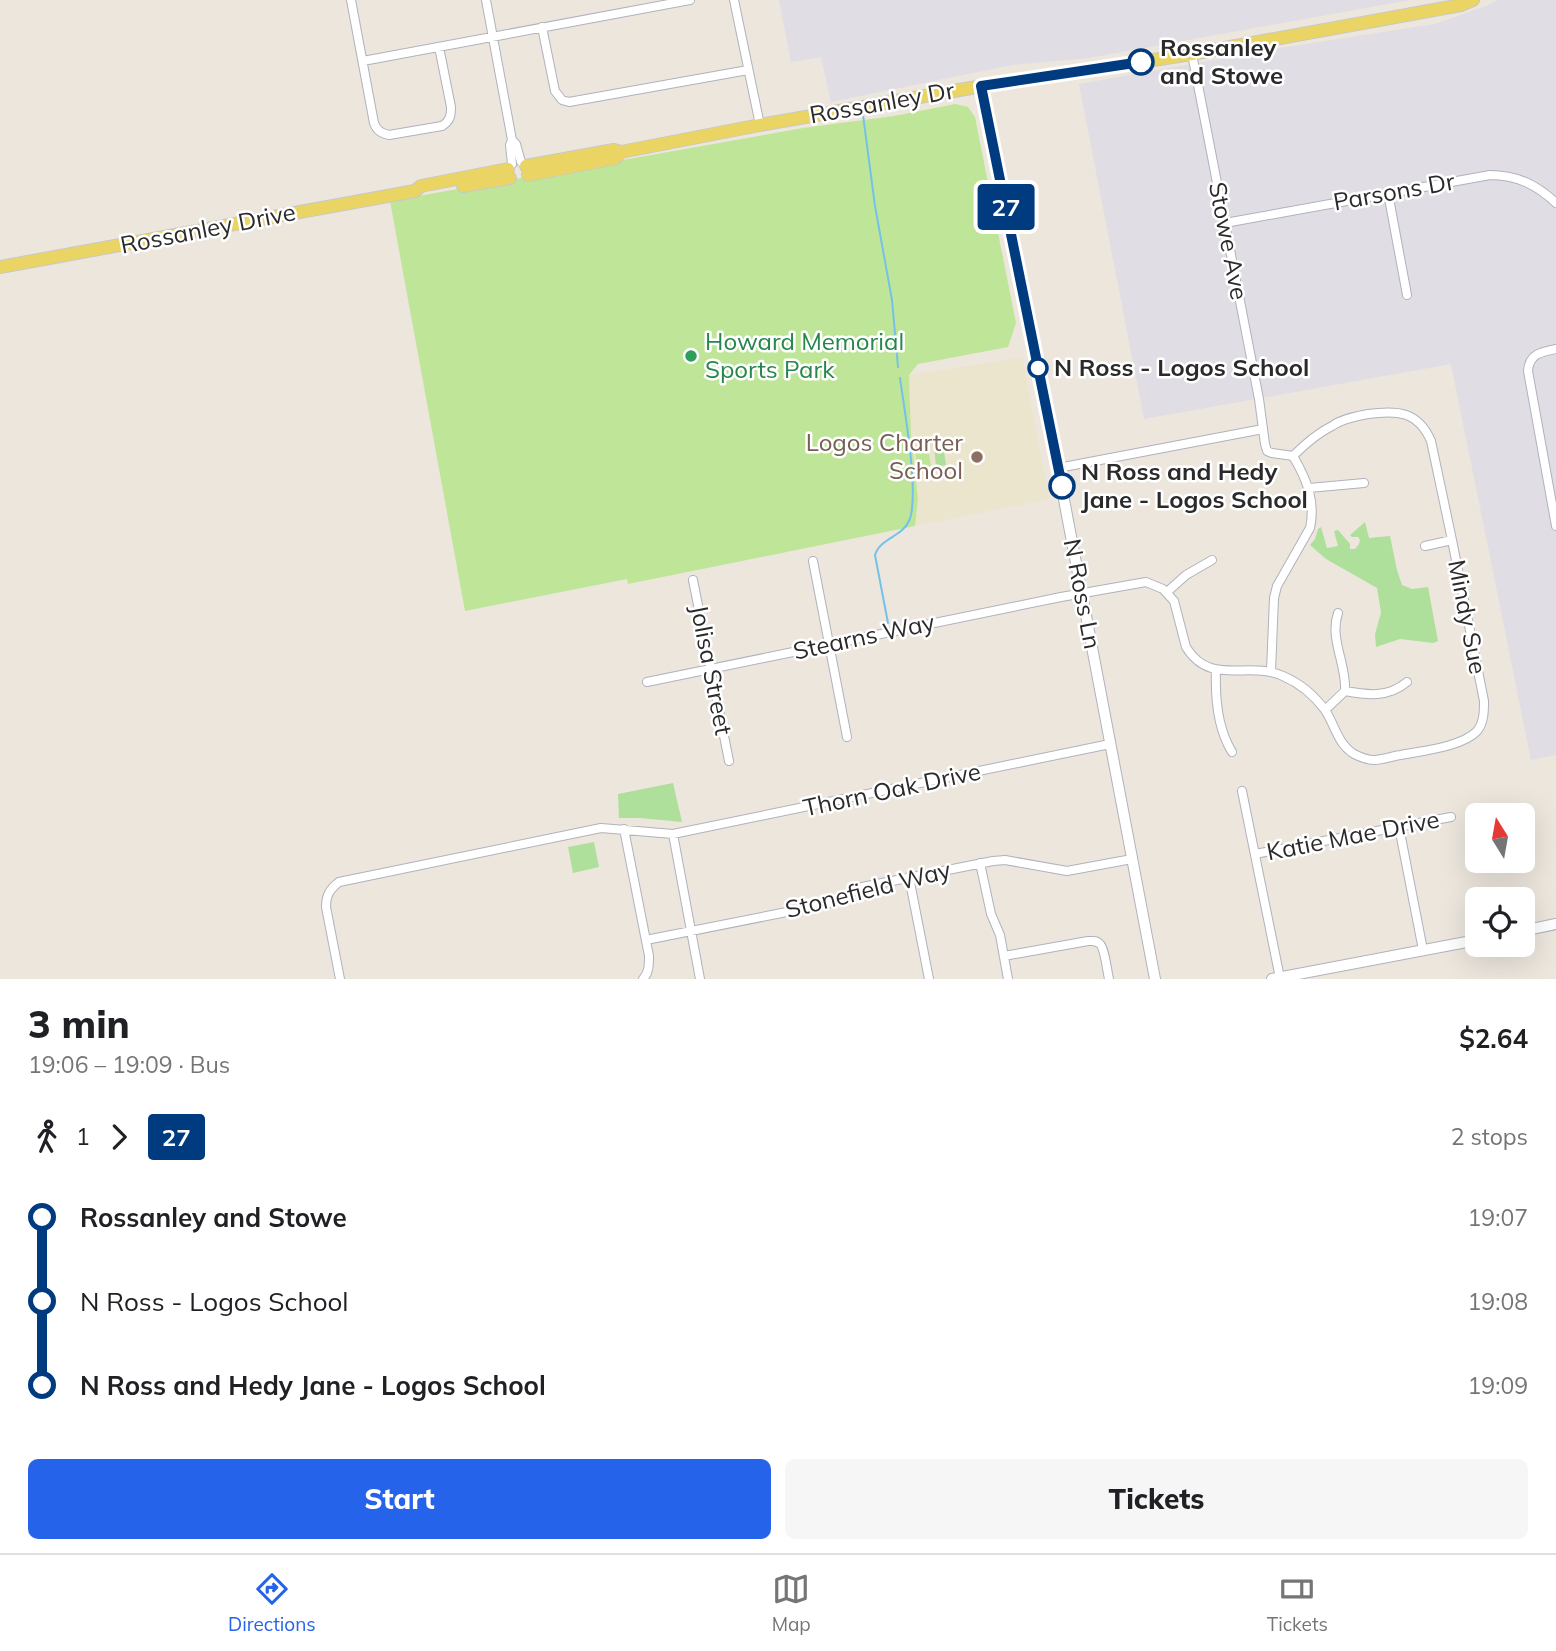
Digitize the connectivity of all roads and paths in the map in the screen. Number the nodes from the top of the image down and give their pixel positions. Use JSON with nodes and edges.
{"nodes":[{"id":1,"x":351,"y":0,"type":"edge"},
{"id":2,"x":485,"y":0,"type":"edge"},
{"id":3,"x":690,"y":0,"type":"edge"},
{"id":4,"x":734,"y":0,"type":"edge"},
{"id":5,"x":1473,"y":0,"type":"edge"},
{"id":6,"x":542,"y":27,"type":"junction"},
{"id":7,"x":493,"y":36,"type":"junction"},
{"id":8,"x":439,"y":47,"type":"junction"},
{"id":9,"x":1192,"y":54,"type":"junction"},
{"id":10,"x":363,"y":61,"type":"junction"},
{"id":11,"x":748,"y":70,"type":"junction"},
{"id":12,"x":981,"y":86,"type":"junction"},
{"id":13,"x":760,"y":125,"type":"junction"},
{"id":14,"x":621,"y":152,"type":"joint"},
{"id":15,"x":517,"y":169,"type":"junction"},
{"id":16,"x":1388,"y":193,"type":"junction"},
{"id":17,"x":1556,"y":203,"type":"edge"},
{"id":18,"x":1225,"y":223,"type":"junction"},
{"id":19,"x":0,"y":267,"type":"edge"},
{"id":20,"x":1407,"y":295,"type":"dead end"},
{"id":21,"x":1556,"y":349,"type":"edge"},
{"id":22,"x":1263,"y":429,"type":"junction"},
{"id":23,"x":1293,"y":456,"type":"junction"},
{"id":24,"x":1058,"y":468,"type":"junction"},
{"id":25,"x":1364,"y":483,"type":"dead end"},
{"id":26,"x":1309,"y":488,"type":"junction"},
{"id":27,"x":1556,"y":526,"type":"edge"},
{"id":28,"x":1452,"y":540,"type":"junction"},
{"id":29,"x":1425,"y":546,"type":"dead end"},
{"id":30,"x":813,"y":561,"type":"dead end"},
{"id":31,"x":1212,"y":561,"type":"dead end"},
{"id":32,"x":693,"y":580,"type":"dead end"},
{"id":33,"x":1167,"y":592,"type":"junction"},
{"id":34,"x":1081,"y":593,"type":"junction"},
{"id":35,"x":1338,"y":614,"type":"dead end"},
{"id":36,"x":829,"y":644,"type":"junction"},
{"id":37,"x":710,"y":669,"type":"junction"},
{"id":38,"x":1216,"y":670,"type":"junction"},
{"id":39,"x":1271,"y":671,"type":"junction"},
{"id":40,"x":647,"y":682,"type":"dead end"},
{"id":41,"x":1407,"y":682,"type":"dead end"},
{"id":42,"x":1345,"y":691,"type":"junction"},
{"id":43,"x":1325,"y":710,"type":"junction"},
{"id":44,"x":847,"y":737,"type":"dead end"},
{"id":45,"x":1110,"y":744,"type":"junction"},
{"id":46,"x":1232,"y":752,"type":"dead end"},
{"id":47,"x":729,"y":761,"type":"dead end"},
{"id":48,"x":1242,"y":790,"type":"dead end"},
{"id":49,"x":1451,"y":817,"type":"dead end"},
{"id":50,"x":1399,"y":827,"type":"junction"},
{"id":51,"x":624,"y":829,"type":"junction"},
{"id":52,"x":673,"y":834,"type":"junction"},
{"id":53,"x":1255,"y":854,"type":"junction"},
{"id":54,"x":1132,"y":859,"type":"junction"},
{"id":55,"x":980,"y":863,"type":"junction"},
{"id":56,"x":909,"y":877,"type":"junction"},
{"id":57,"x":1556,"y":924,"type":"edge"},
{"id":58,"x":1535,"y":928,"type":"edge"},
{"id":59,"x":691,"y":930,"type":"junction"},
{"id":60,"x":646,"y":940,"type":"junction"},
{"id":61,"x":1465,"y":942,"type":"edge"},
{"id":62,"x":1423,"y":950,"type":"junction"},
{"id":63,"x":1004,"y":956,"type":"junction"},
{"id":64,"x":1276,"y":978,"type":"edge"},
{"id":65,"x":340,"y":979,"type":"edge"},
{"id":66,"x":643,"y":979,"type":"edge"},
{"id":67,"x":700,"y":979,"type":"edge"},
{"id":68,"x":929,"y":979,"type":"edge"},
{"id":69,"x":1009,"y":979,"type":"edge"},
{"id":70,"x":1109,"y":979,"type":"edge"},
{"id":71,"x":1155,"y":979,"type":"edge"}],
"edges":[{"from":1,"to":10,"type":"street"},
{"from":2,"to":7,"type":"street"},
{"from":3,"to":6,"type":"street"},
{"from":4,"to":11,"type":"street"},
{"from":5,"to":9,"type":"main road","name":"Rossanley Dr"},
{"from":6,"to":7,"type":"street"},
{"from":6,"to":11,"type":"street"},
{"from":7,"to":8,"type":"street"},
{"from":7,"to":15,"type":"street"},
{"from":8,"to":10,"type":"street"},
{"from":8,"to":10,"type":"street"},
{"from":9,"to":12,"type":"main road","name":"Rossanley Dr"},
{"from":9,"to":18,"type":"street","name":"Stowe Ave"},
{"from":11,"to":13,"type":"street"},
{"from":12,"to":13,"type":"main road","name":"Rossanley Dr"},
{"from":12,"to":24,"type":"main road","name":"N Ross Ln"},
{"from":13,"to":14,"type":"main road","name":"Rossanley Dr"},
{"from":14,"to":15,"type":"main road","name":"Rossanley Drive"},
{"from":15,"to":19,"type":"main road","name":"Rossanley Drive"},
{"from":16,"to":17,"type":"street","name":"Parsons Dr"},
{"from":16,"to":18,"type":"street","name":"Parsons Dr"},
{"from":16,"to":20,"type":"street"},
{"from":18,"to":22,"type":"street","name":"Stowe Ave"},
{"from":21,"to":27,"type":"street"},
{"from":22,"to":23,"type":"street"},
{"from":22,"to":24,"type":"street"},
{"from":23,"to":26,"type":"street"},
{"from":23,"to":28,"type":"street","name":"Mindy Sue"},
{"from":24,"to":34,"type":"main road","name":"N Ross Ln"},
{"from":25,"to":26,"type":"street"},
{"from":26,"to":39,"type":"street"},
{"from":28,"to":29,"type":"street","name":"Mindy Sue"},
{"from":28,"to":43,"type":"street","name":"Mindy Sue"},
{"from":30,"to":36,"type":"street"},
{"from":31,"to":33,"type":"street"},
{"from":32,"to":37,"type":"street","name":"Jolisa Street"},
{"from":33,"to":34,"type":"street","name":"Stearns Way"},
{"from":33,"to":38,"type":"street"},
{"from":34,"to":36,"type":"street","name":"Stearns Way"},
{"from":34,"to":45,"type":"main road","name":"N Ross Ln"},
{"from":35,"to":42,"type":"street"},
{"from":36,"to":37,"type":"street","name":"Stearns Way"},
{"from":36,"to":44,"type":"street"},
{"from":37,"to":40,"type":"street","name":"Stearns Way"},
{"from":37,"to":47,"type":"street","name":"Jolisa Street"},
{"from":38,"to":39,"type":"street"},
{"from":38,"to":46,"type":"street"},
{"from":39,"to":43,"type":"street","name":"Mindy Sue"},
{"from":41,"to":42,"type":"street"},
{"from":42,"to":43,"type":"street"},
{"from":45,"to":52,"type":"street","name":"Thorn Oak Drive"},
{"from":45,"to":54,"type":"main road","name":"N Ross Ln"},
{"from":48,"to":53,"type":"street"},
{"from":49,"to":50,"type":"street","name":"Katie Mae Drive"},
{"from":50,"to":53,"type":"street","name":"Katie Mae Drive"},
{"from":50,"to":62,"type":"street"},
{"from":51,"to":52,"type":"street","name":"Thorn Oak Drive"},
{"from":51,"to":60,"type":"street"},
{"from":51,"to":65,"type":"street","name":"Thorn Oak Drive"},
{"from":52,"to":59,"type":"street"},
{"from":53,"to":64,"type":"street"},
{"from":54,"to":55,"type":"street","name":"Stonefield Way"},
{"from":54,"to":71,"type":"main road","name":"N Ross Ln"},
{"from":55,"to":56,"type":"street","name":"Stonefield Way"},
{"from":55,"to":63,"type":"street"},
{"from":56,"to":59,"type":"street","name":"Stonefield Way"},
{"from":56,"to":68,"type":"street"},
{"from":57,"to":58,"type":"main road"},
{"from":59,"to":60,"type":"street","name":"Stonefield Way"},
{"from":59,"to":67,"type":"street"},
{"from":60,"to":66,"type":"street"},
{"from":61,"to":62,"type":"main road"},
{"from":62,"to":64,"type":"main road"},
{"from":63,"to":69,"type":"street"},
{"from":63,"to":70,"type":"street"}]}
